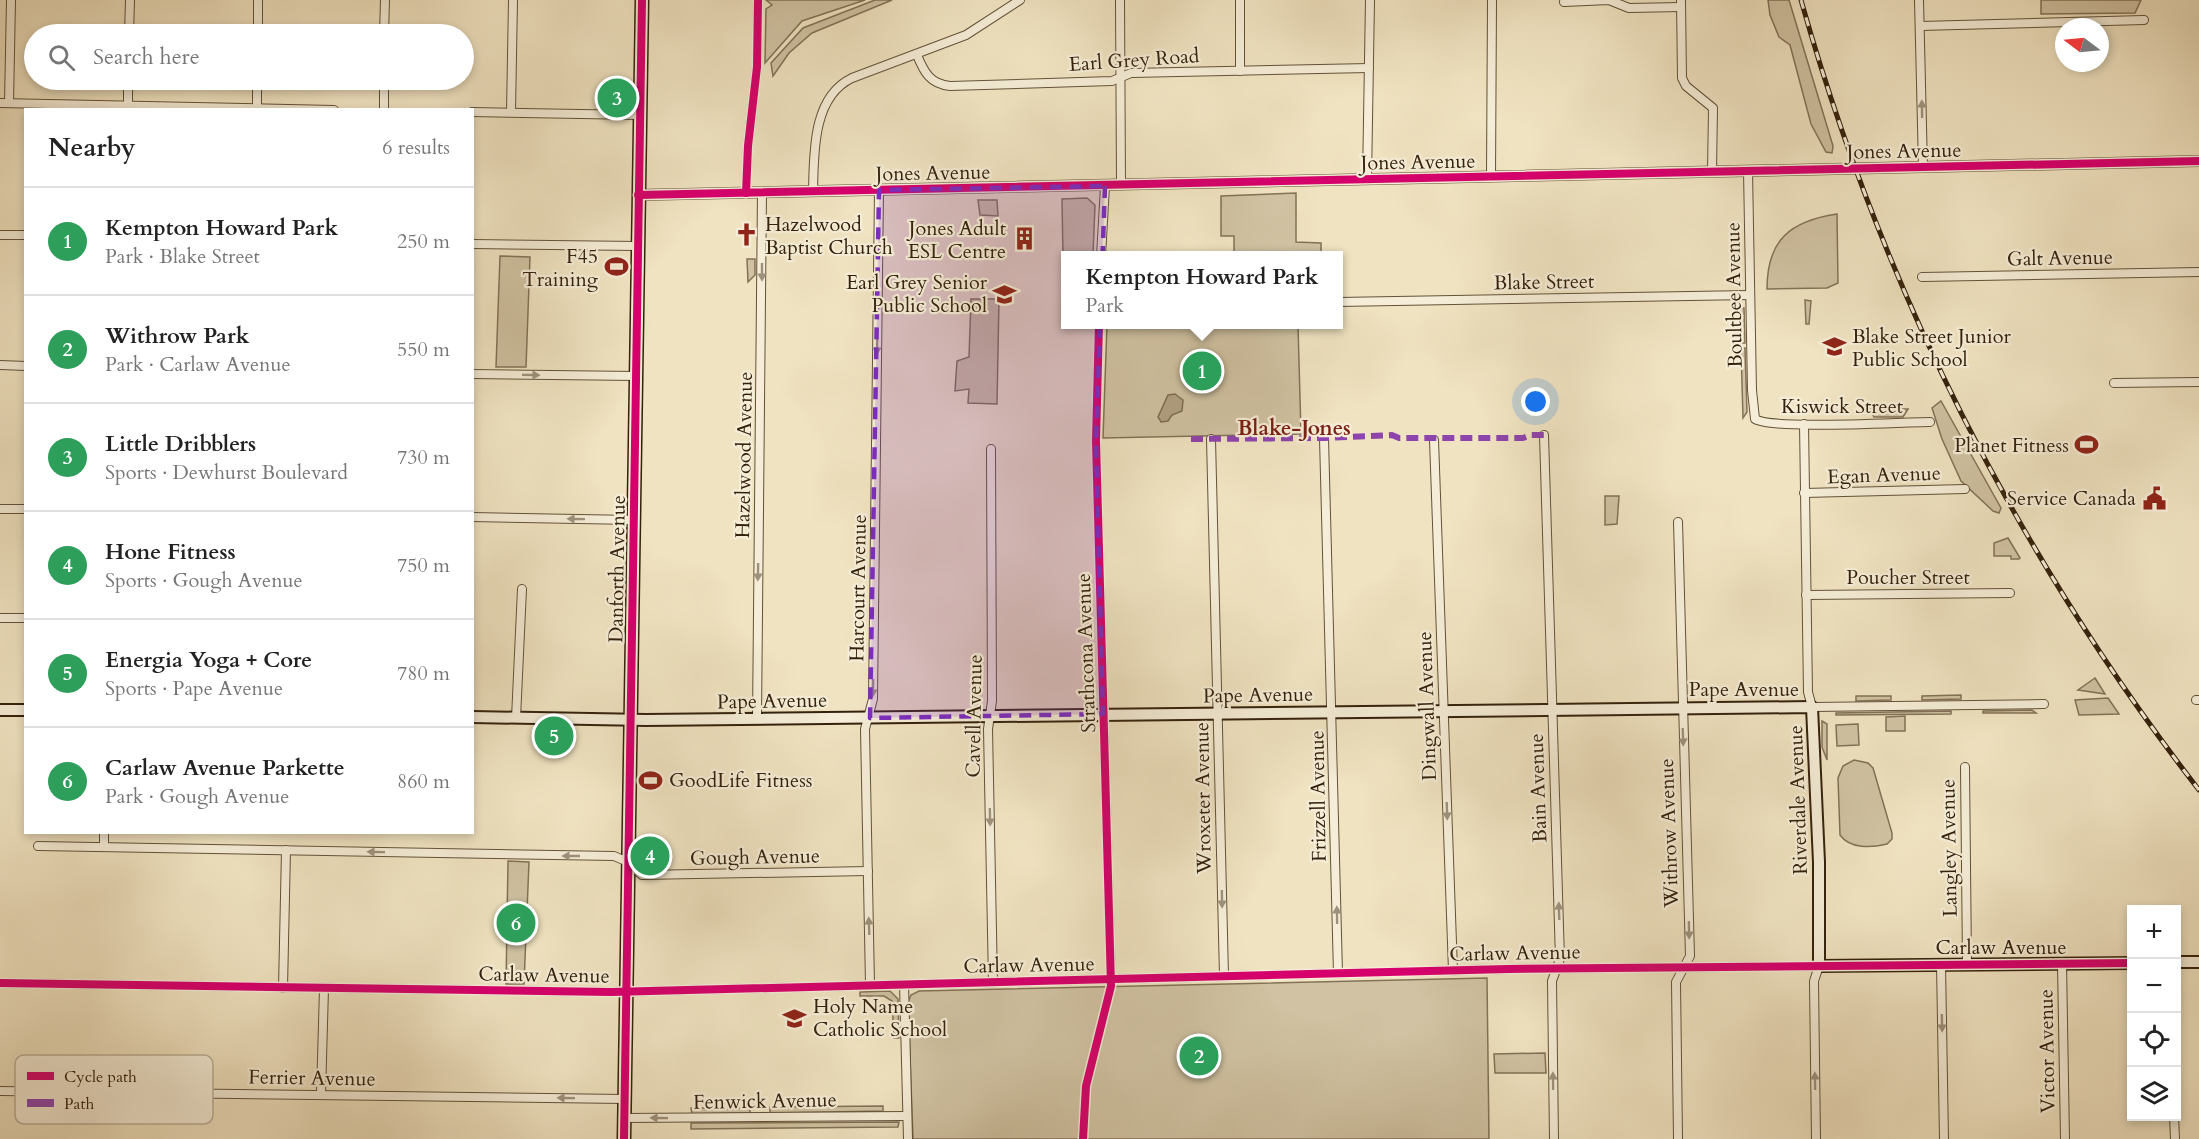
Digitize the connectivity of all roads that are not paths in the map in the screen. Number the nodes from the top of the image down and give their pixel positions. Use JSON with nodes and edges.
{"nodes":[{"id":1,"x":11,"y":0,"type":"edge"},
{"id":2,"x":130,"y":0,"type":"edge"},
{"id":3,"x":258,"y":0,"type":"edge"},
{"id":4,"x":385,"y":0,"type":"edge"},
{"id":5,"x":513,"y":0,"type":"edge"},
{"id":6,"x":642,"y":0,"type":"edge"},
{"id":7,"x":758,"y":0,"type":"edge"},
{"id":8,"x":1020,"y":0,"type":"edge"},
{"id":9,"x":1120,"y":0,"type":"edge"},
{"id":10,"x":1239,"y":0,"type":"edge"},
{"id":11,"x":1370,"y":0,"type":"edge"},
{"id":12,"x":1492,"y":0,"type":"edge"},
{"id":13,"x":1920,"y":0,"type":"edge"},
{"id":14,"x":1564,"y":2,"type":"dead end"},
{"id":15,"x":1681,"y":3,"type":"edge"},
{"id":16,"x":2144,"y":20,"type":"dead end"},
{"id":17,"x":129,"y":24,"type":"edge"},
{"id":18,"x":258,"y":24,"type":"edge"},
{"id":19,"x":384,"y":24,"type":"edge"},
{"id":20,"x":1920,"y":26,"type":"junction"},
{"id":21,"x":918,"y":55,"type":"junction"},
{"id":22,"x":1369,"y":68,"type":"junction"},
{"id":23,"x":1240,"y":71,"type":"junction"},
{"id":24,"x":1120,"y":77,"type":"junction"},
{"id":25,"x":128,"y":90,"type":"edge"},
{"id":26,"x":257,"y":90,"type":"edge"},
{"id":27,"x":384,"y":90,"type":"edge"},
{"id":28,"x":4,"y":103,"type":"edge"},
{"id":29,"x":128,"y":108,"type":"edge"},
{"id":30,"x":257,"y":108,"type":"joint"},
{"id":31,"x":384,"y":108,"type":"edge"},
{"id":32,"x":474,"y":112,"type":"edge"},
{"id":33,"x":511,"y":112,"type":"junction"},
{"id":34,"x":639,"y":115,"type":"junction"},
{"id":35,"x":2199,"y":161,"type":"edge"},
{"id":36,"x":1923,"y":168,"type":"junction"},
{"id":37,"x":1748,"y":171,"type":"junction"},
{"id":38,"x":1712,"y":172,"type":"junction"},
{"id":39,"x":1491,"y":177,"type":"junction"},
{"id":40,"x":1367,"y":180,"type":"junction"},
{"id":41,"x":1121,"y":185,"type":"junction"},
{"id":42,"x":1105,"y":186,"type":"junction"},
{"id":43,"x":879,"y":190,"type":"junction"},
{"id":44,"x":762,"y":192,"type":"junction"},
{"id":45,"x":813,"y":192,"type":"junction"},
{"id":46,"x":746,"y":193,"type":"junction"},
{"id":47,"x":638,"y":195,"type":"junction"},
{"id":48,"x":0,"y":235,"type":"edge"},
{"id":49,"x":24,"y":236,"type":"edge"},
{"id":50,"x":474,"y":244,"type":"edge"},
{"id":51,"x":638,"y":246,"type":"junction"},
{"id":52,"x":1101,"y":251,"type":"edge"},
{"id":53,"x":2199,"y":272,"type":"edge"},
{"id":54,"x":1922,"y":277,"type":"dead end"},
{"id":55,"x":1750,"y":295,"type":"junction"},
{"id":56,"x":1343,"y":302,"type":"edge"},
{"id":57,"x":1099,"y":329,"type":"edge"},
{"id":58,"x":0,"y":365,"type":"edge"},
{"id":59,"x":24,"y":366,"type":"edge"},
{"id":60,"x":474,"y":374,"type":"edge"},
{"id":61,"x":637,"y":376,"type":"junction"},
{"id":62,"x":2199,"y":382,"type":"edge"},
{"id":63,"x":2114,"y":383,"type":"dead end"},
{"id":64,"x":1755,"y":419,"type":"joint"},
{"id":65,"x":1930,"y":422,"type":"dead end"},
{"id":66,"x":1804,"y":424,"type":"junction"},
{"id":67,"x":1544,"y":435,"type":"dead end"},
{"id":68,"x":1324,"y":438,"type":"dead end"},
{"id":69,"x":1211,"y":439,"type":"dead end"},
{"id":70,"x":1434,"y":440,"type":"dead end"},
{"id":71,"x":991,"y":449,"type":"dead end"},
{"id":72,"x":1965,"y":489,"type":"dead end"},
{"id":73,"x":1804,"y":494,"type":"junction"},
{"id":74,"x":0,"y":509,"type":"edge"},
{"id":75,"x":24,"y":509,"type":"edge"},
{"id":76,"x":474,"y":517,"type":"edge"},
{"id":77,"x":634,"y":520,"type":"junction"},
{"id":78,"x":1678,"y":522,"type":"dead end"},
{"id":79,"x":522,"y":589,"type":"dead end"},
{"id":80,"x":2010,"y":593,"type":"dead end"},
{"id":81,"x":1806,"y":595,"type":"junction"},
{"id":82,"x":0,"y":618,"type":"edge"},
{"id":83,"x":24,"y":618,"type":"edge"},
{"id":84,"x":2044,"y":704,"type":"dead end"},
{"id":85,"x":1812,"y":707,"type":"junction"},
{"id":86,"x":1682,"y":708,"type":"junction"},
{"id":87,"x":1551,"y":709,"type":"junction"},
{"id":88,"x":0,"y":710,"type":"edge"},
{"id":89,"x":24,"y":710,"type":"edge"},
{"id":90,"x":1444,"y":710,"type":"junction"},
{"id":91,"x":1332,"y":712,"type":"junction"},
{"id":92,"x":1103,"y":714,"type":"junction"},
{"id":93,"x":1218,"y":714,"type":"junction"},
{"id":94,"x":474,"y":717,"type":"edge"},
{"id":95,"x":990,"y":717,"type":"junction"},
{"id":96,"x":516,"y":718,"type":"junction"},
{"id":97,"x":870,"y":718,"type":"junction"},
{"id":98,"x":757,"y":719,"type":"junction"},
{"id":99,"x":631,"y":720,"type":"junction"},
{"id":100,"x":1965,"y":767,"type":"dead end"},
{"id":101,"x":104,"y":834,"type":"edge"},
{"id":102,"x":38,"y":846,"type":"dead end"},
{"id":103,"x":104,"y":847,"type":"junction"},
{"id":104,"x":286,"y":850,"type":"junction"},
{"id":105,"x":628,"y":862,"type":"junction"},
{"id":106,"x":868,"y":871,"type":"junction"},
{"id":107,"x":2181,"y":962,"type":"edge"},
{"id":108,"x":2199,"y":962,"type":"edge"},
{"id":109,"x":2062,"y":963,"type":"junction"},
{"id":110,"x":2127,"y":963,"type":"edge"},
{"id":111,"x":1941,"y":964,"type":"junction"},
{"id":112,"x":1967,"y":964,"type":"junction"},
{"id":113,"x":1819,"y":966,"type":"junction"},
{"id":114,"x":1685,"y":967,"type":"junction"},
{"id":115,"x":1558,"y":969,"type":"junction"},
{"id":116,"x":1453,"y":970,"type":"junction"},
{"id":117,"x":1338,"y":974,"type":"junction"},
{"id":118,"x":1224,"y":976,"type":"junction"},
{"id":119,"x":1111,"y":980,"type":"junction"},
{"id":120,"x":993,"y":982,"type":"junction"},
{"id":121,"x":0,"y":983,"type":"edge"},
{"id":122,"x":870,"y":984,"type":"junction"},
{"id":123,"x":904,"y":984,"type":"junction"},
{"id":124,"x":283,"y":988,"type":"junction"},
{"id":125,"x":324,"y":989,"type":"junction"},
{"id":126,"x":626,"y":992,"type":"junction"},
{"id":127,"x":0,"y":1091,"type":"edge"},
{"id":128,"x":15,"y":1091,"type":"edge"},
{"id":129,"x":213,"y":1093,"type":"edge"},
{"id":130,"x":321,"y":1094,"type":"junction"},
{"id":131,"x":624,"y":1099,"type":"junction"},
{"id":132,"x":907,"y":1116,"type":"junction"},
{"id":133,"x":624,"y":1118,"type":"junction"},
{"id":134,"x":2174,"y":1121,"type":"edge"},
{"id":135,"x":624,"y":1139,"type":"edge"},
{"id":136,"x":908,"y":1139,"type":"edge"},
{"id":137,"x":1554,"y":1139,"type":"edge"},
{"id":138,"x":1678,"y":1139,"type":"edge"},
{"id":139,"x":1816,"y":1139,"type":"edge"},
{"id":140,"x":1944,"y":1139,"type":"edge"},
{"id":141,"x":2065,"y":1139,"type":"edge"},
{"id":142,"x":2175,"y":1139,"type":"edge"}],
"edges":[{"from":1,"to":28,"type":"street"},
{"from":2,"to":17,"type":"street"},
{"from":3,"to":18,"type":"street"},
{"from":4,"to":19,"type":"street"},
{"from":5,"to":33,"type":"street"},
{"from":6,"to":34,"type":"main road","name":"Danforth Avenue"},
{"from":7,"to":46,"type":"street"},
{"from":8,"to":21,"type":"street"},
{"from":9,"to":24,"type":"street"},
{"from":10,"to":23,"type":"street"},
{"from":11,"to":22,"type":"street"},
{"from":12,"to":39,"type":"street"},
{"from":13,"to":20,"type":"street"},
{"from":14,"to":15,"type":"street"},
{"from":15,"to":38,"type":"street"},
{"from":16,"to":20,"type":"street"},
{"from":36,"to":20,"type":"street","one_way":true},
{"from":21,"to":24,"type":"street","name":"Earl Grey Road"},
{"from":21,"to":45,"type":"street"},
{"from":22,"to":23,"type":"street","name":"Earl Grey Road"},
{"from":22,"to":40,"type":"street"},
{"from":23,"to":24,"type":"street","name":"Earl Grey Road"},
{"from":24,"to":41,"type":"street"},
{"from":25,"to":29,"type":"street"},
{"from":26,"to":30,"type":"street"},
{"from":27,"to":31,"type":"street"},
{"from":28,"to":29,"type":"street"},
{"from":29,"to":30,"type":"street"},
{"from":32,"to":33,"type":"street"},
{"from":33,"to":34,"type":"street"},
{"from":34,"to":47,"type":"main road","name":"Danforth Avenue"},
{"from":35,"to":36,"type":"street","name":"Jones Avenue"},
{"from":36,"to":37,"type":"street","name":"Jones Avenue"},
{"from":37,"to":38,"type":"street","name":"Jones Avenue"},
{"from":37,"to":55,"type":"street","name":"Boultbee Avenue"},
{"from":38,"to":39,"type":"street","name":"Jones Avenue"},
{"from":39,"to":40,"type":"street","name":"Jones Avenue"},
{"from":40,"to":41,"type":"street","name":"Jones Avenue"},
{"from":41,"to":42,"type":"street","name":"Jones Avenue"},
{"from":42,"to":43,"type":"street","name":"Jones Avenue"},
{"from":42,"to":52,"type":"street"},
{"from":43,"to":45,"type":"street","name":"Jones Avenue"},
{"from":43,"to":97,"type":"street","name":"Harcourt Avenue","one_way":true},
{"from":44,"to":45,"type":"street","name":"Jones Avenue"},
{"from":44,"to":46,"type":"street","name":"Jones Avenue"},
{"from":44,"to":98,"type":"street","name":"Hazelwood Avenue","one_way":true},
{"from":46,"to":47,"type":"street","name":"Jones Avenue"},
{"from":47,"to":51,"type":"main road","name":"Danforth Avenue"},
{"from":48,"to":49,"type":"street"},
{"from":50,"to":51,"type":"street"},
{"from":51,"to":61,"type":"main road","name":"Danforth Avenue"},
{"from":53,"to":54,"type":"street","name":"Galt Avenue"},
{"from":55,"to":56,"type":"street","name":"Blake Street"},
{"from":55,"to":64,"type":"street","name":"Boultbee Avenue"},
{"from":57,"to":92,"type":"street","name":"Strathcona Avenue"},
{"from":58,"to":59,"type":"street"},
{"from":60,"to":61,"type":"street","one_way":true},
{"from":61,"to":77,"type":"main road","name":"Danforth Avenue"},
{"from":62,"to":63,"type":"street"},
{"from":64,"to":66,"type":"street","name":"Kiswick Street"},
{"from":65,"to":66,"type":"street","name":"Kiswick Street"},
{"from":66,"to":73,"type":"street","name":"Riverdale Avenue"},
{"from":67,"to":87,"type":"street","name":"Bain Avenue"},
{"from":68,"to":91,"type":"street","name":"Frizzell Avenue"},
{"from":69,"to":93,"type":"street","name":"Wroxeter Avenue"},
{"from":70,"to":90,"type":"street","name":"Dingwall Avenue"},
{"from":71,"to":95,"type":"street","name":"Cavell Avenue"},
{"from":72,"to":73,"type":"street","name":"Egan Avenue"},
{"from":73,"to":81,"type":"street","name":"Riverdale Avenue"},
{"from":74,"to":75,"type":"street"},
{"from":77,"to":76,"type":"street","one_way":true},
{"from":77,"to":99,"type":"main road","name":"Danforth Avenue"},
{"from":78,"to":86,"type":"street","name":"Withrow Avenue"},
{"from":79,"to":96,"type":"street"},
{"from":80,"to":81,"type":"street","name":"Poucher Street"},
{"from":81,"to":85,"type":"street","name":"Riverdale Avenue"},
{"from":82,"to":83,"type":"street"},
{"from":84,"to":85,"type":"street","name":"Pape Avenue"},
{"from":85,"to":86,"type":"main road","name":"Pape Avenue"},
{"from":85,"to":113,"type":"main road","name":"Riverdale Avenue"},
{"from":86,"to":87,"type":"main road","name":"Pape Avenue"},
{"from":86,"to":114,"type":"street","name":"Withrow Avenue","one_way":true},
{"from":87,"to":90,"type":"main road","name":"Pape Avenue"},
{"from":115,"to":87,"type":"street","name":"Bain Avenue","one_way":true},
{"from":88,"to":89,"type":"main road"},
{"from":90,"to":91,"type":"main road","name":"Pape Avenue"},
{"from":90,"to":116,"type":"street","name":"Dingwall Avenue","one_way":true},
{"from":91,"to":93,"type":"main road","name":"Pape Avenue"},
{"from":117,"to":91,"type":"street","name":"Frizzell Avenue","one_way":true},
{"from":92,"to":93,"type":"main road","name":"Pape Avenue"},
{"from":92,"to":95,"type":"main road","name":"Pape Avenue"},
{"from":92,"to":119,"type":"street","name":"Strathcona Avenue"},
{"from":93,"to":118,"type":"street","name":"Wroxeter Avenue","one_way":true},
{"from":94,"to":96,"type":"main road","name":"Pape Avenue"},
{"from":95,"to":97,"type":"main road","name":"Pape Avenue"},
{"from":95,"to":120,"type":"street","name":"Cavell Avenue","one_way":true},
{"from":96,"to":99,"type":"main road","name":"Pape Avenue"},
{"from":97,"to":98,"type":"main road","name":"Pape Avenue"},
{"from":97,"to":106,"type":"street","name":"Harcourt Avenue"},
{"from":98,"to":99,"type":"main road","name":"Pape Avenue"},
{"from":99,"to":105,"type":"main road","name":"Danforth Avenue"},
{"from":100,"to":112,"type":"street","name":"Langley Avenue"},
{"from":101,"to":103,"type":"street"},
{"from":102,"to":103,"type":"street","name":"Gough Avenue"},
{"from":103,"to":104,"type":"street","name":"Gough Avenue"},
{"from":105,"to":104,"type":"street","name":"Gough Avenue","one_way":true},
{"from":104,"to":124,"type":"street"},
{"from":105,"to":106,"type":"street","name":"Gough Avenue"},
{"from":105,"to":126,"type":"main road","name":"Danforth Avenue"},
{"from":122,"to":106,"type":"street","name":"Harcourt Avenue","one_way":true},
{"from":107,"to":108,"type":"main road"},
{"from":109,"to":110,"type":"main road","name":"Carlaw Avenue"},
{"from":109,"to":112,"type":"main road","name":"Carlaw Avenue"},
{"from":109,"to":141,"type":"street","name":"Victor Avenue"},
{"from":111,"to":112,"type":"main road","name":"Carlaw Avenue"},
{"from":111,"to":113,"type":"main road","name":"Carlaw Avenue"},
{"from":111,"to":140,"type":"street","one_way":true},
{"from":113,"to":114,"type":"street","name":"Carlaw Avenue"},
{"from":139,"to":113,"type":"street","name":"Riverdale Avenue","one_way":true},
{"from":114,"to":115,"type":"street","name":"Carlaw Avenue"},
{"from":114,"to":138,"type":"street","name":"Withrow Avenue"},
{"from":115,"to":116,"type":"street","name":"Carlaw Avenue"},
{"from":137,"to":115,"type":"street","name":"Bain Avenue","one_way":true},
{"from":116,"to":117,"type":"street","name":"Carlaw Avenue"},
{"from":117,"to":118,"type":"street","name":"Carlaw Avenue"},
{"from":118,"to":119,"type":"street","name":"Carlaw Avenue"},
{"from":119,"to":120,"type":"street","name":"Carlaw Avenue"},
{"from":120,"to":123,"type":"street","name":"Carlaw Avenue"},
{"from":121,"to":124,"type":"street","name":"Carlaw Avenue"},
{"from":122,"to":123,"type":"street","name":"Carlaw Avenue"},
{"from":122,"to":126,"type":"street","name":"Carlaw Avenue"},
{"from":123,"to":132,"type":"street"},
{"from":124,"to":125,"type":"street","name":"Carlaw Avenue"},
{"from":125,"to":126,"type":"street","name":"Carlaw Avenue"},
{"from":125,"to":130,"type":"street"},
{"from":126,"to":131,"type":"main road","name":"Danforth Avenue"},
{"from":127,"to":128,"type":"street","name":"Ferrier Avenue"},
{"from":129,"to":130,"type":"street","name":"Ferrier Avenue"},
{"from":131,"to":130,"type":"street","name":"Ferrier Avenue","one_way":true},
{"from":131,"to":133,"type":"main road","name":"Danforth Avenue"},
{"from":132,"to":133,"type":"street","name":"Fenwick Avenue","one_way":true},
{"from":132,"to":136,"type":"street"},
{"from":133,"to":135,"type":"main road","name":"Danforth Avenue"},
{"from":134,"to":142,"type":"street"}]}
